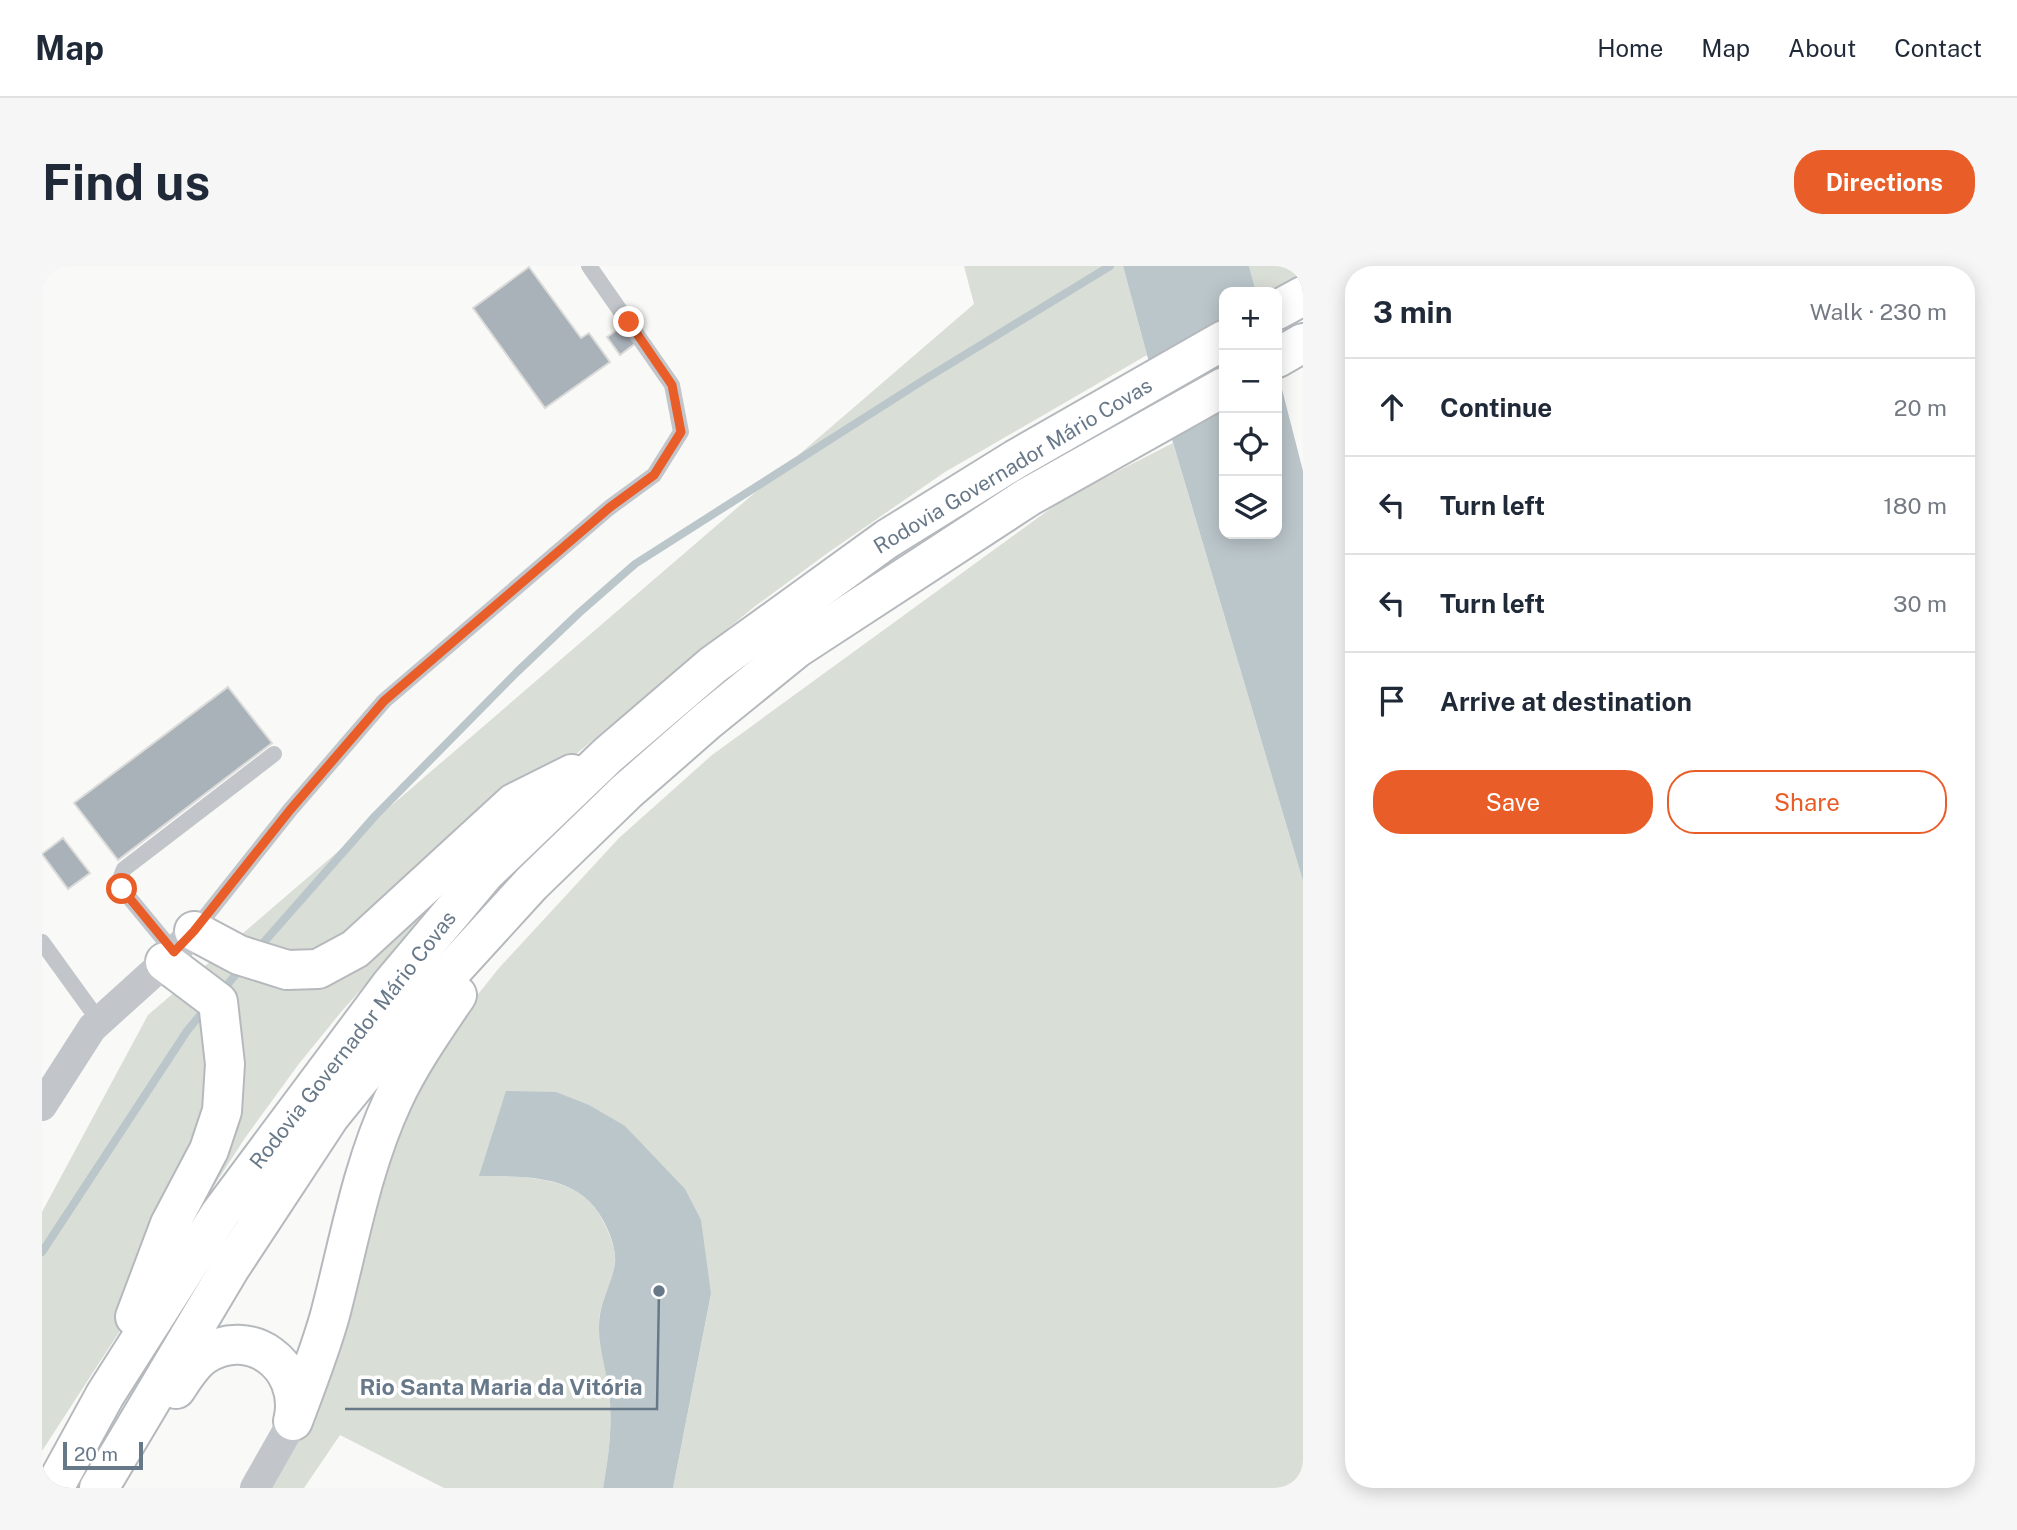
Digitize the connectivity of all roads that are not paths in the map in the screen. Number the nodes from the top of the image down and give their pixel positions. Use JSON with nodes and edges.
{"nodes":[{"id":1,"x":589,"y":266,"type":"edge"},
{"id":2,"x":1303,"y":296,"type":"edge"},
{"id":3,"x":1282,"y":307,"type":"edge"},
{"id":4,"x":1219,"y":343,"type":"edge"},
{"id":5,"x":1303,"y":344,"type":"edge"},
{"id":6,"x":1282,"y":355,"type":"edge"},
{"id":7,"x":1219,"y":390,"type":"edge"},
{"id":8,"x":274,"y":754,"type":"dead end"},
{"id":9,"x":608,"y":755,"type":"junction"},
{"id":10,"x":531,"y":884,"type":"junction"},
{"id":11,"x":42,"y":942,"type":"edge"},
{"id":12,"x":178,"y":948,"type":"junction"},
{"id":13,"x":99,"y":1021,"type":"junction"},
{"id":14,"x":42,"y":1106,"type":"edge"},
{"id":15,"x":105,"y":1395,"type":"junction"},
{"id":16,"x":293,"y":1421,"type":"junction"},
{"id":17,"x":128,"y":1437,"type":"junction"},
{"id":18,"x":54,"y":1488,"type":"edge"},
{"id":19,"x":99,"y":1488,"type":"edge"},
{"id":20,"x":255,"y":1488,"type":"edge"}],
"edges":[{"from":1,"to":12,"type":"lane"},
{"from":2,"to":3,"type":"highway"},
{"from":4,"to":9,"type":"highway","name":"Rodovia Governador Mário Covas"},
{"from":5,"to":6,"type":"highway"},
{"from":7,"to":10,"type":"highway","name":"Rodovia Governador Mário Covas"},
{"from":8,"to":12,"type":"lane"},
{"from":9,"to":12,"type":"highway"},
{"from":9,"to":15,"type":"highway","name":"Rodovia Governador Mário Covas"},
{"from":10,"to":16,"type":"highway"},
{"from":10,"to":17,"type":"highway","name":"Rodovia Governador Mário Covas"},
{"from":11,"to":13,"type":"lane"},
{"from":12,"to":13,"type":"street"},
{"from":12,"to":15,"type":"highway"},
{"from":13,"to":14,"type":"street"},
{"from":15,"to":18,"type":"highway","name":"Rodovia Governador Mário Covas"},
{"from":16,"to":17,"type":"highway"},
{"from":16,"to":20,"type":"street"},
{"from":17,"to":19,"type":"highway","name":"Rodovia Governador Mário Covas"}]}
